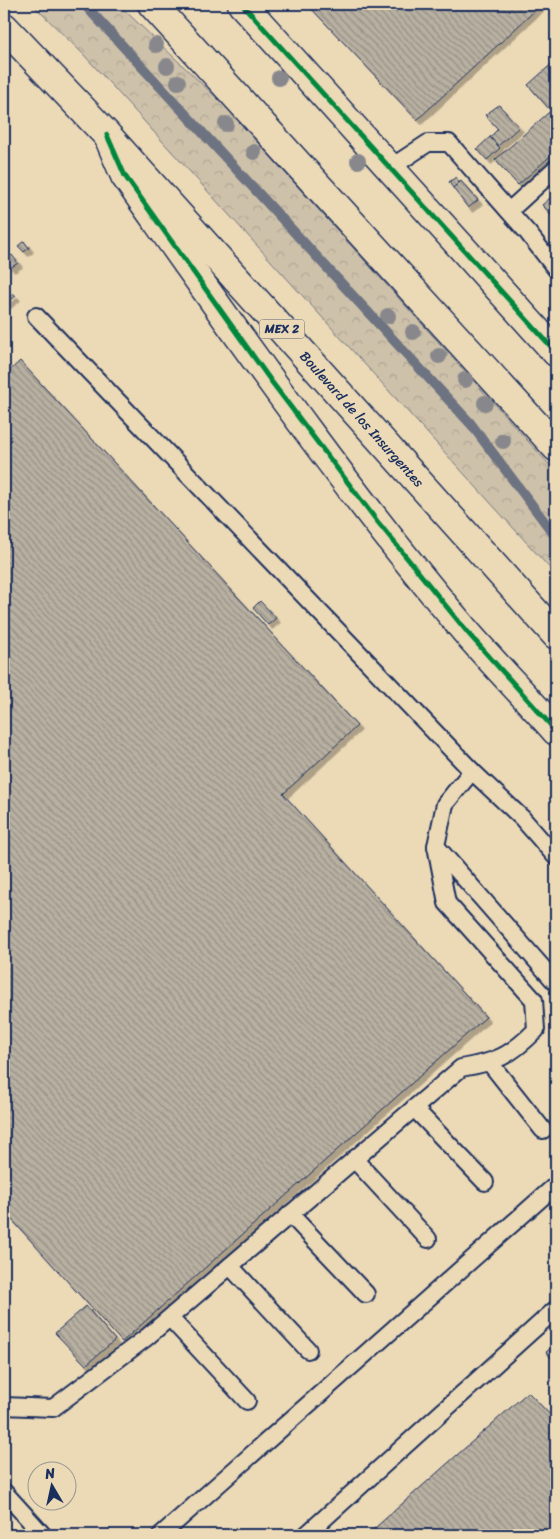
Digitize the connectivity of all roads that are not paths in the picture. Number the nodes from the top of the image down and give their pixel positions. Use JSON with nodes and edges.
{"nodes":[{"id":1,"x":152,"y":4,"type":"edge"},
{"id":2,"x":242,"y":4,"type":"edge"},
{"id":3,"x":4,"y":27,"type":"edge"},
{"id":4,"x":107,"y":135,"type":"junction"},
{"id":5,"x":390,"y":168,"type":"junction"},
{"id":6,"x":556,"y":168,"type":"edge"},
{"id":7,"x":509,"y":211,"type":"junction"},
{"id":8,"x":554,"y":260,"type":"edge"},
{"id":9,"x":36,"y":316,"type":"dead end"},
{"id":10,"x":556,"y":352,"type":"edge"},
{"id":11,"x":556,"y":447,"type":"edge"},
{"id":12,"x":556,"y":635,"type":"edge"},
{"id":13,"x":556,"y":731,"type":"edge"},
{"id":14,"x":472,"y":772,"type":"junction"},
{"id":15,"x":436,"y":846,"type":"junction"},
{"id":16,"x":556,"y":857,"type":"edge"},
{"id":17,"x":556,"y":982,"type":"edge"},
{"id":18,"x":490,"y":1063,"type":"junction"},
{"id":19,"x":414,"y":1108,"type":"junction"},
{"id":20,"x":543,"y":1130,"type":"dead end"},
{"id":21,"x":354,"y":1159,"type":"junction"},
{"id":22,"x":485,"y":1182,"type":"dead end"},
{"id":23,"x":556,"y":1185,"type":"edge"},
{"id":24,"x":290,"y":1214,"type":"junction"},
{"id":25,"x":428,"y":1239,"type":"dead end"},
{"id":26,"x":230,"y":1266,"type":"junction"},
{"id":27,"x":366,"y":1294,"type":"dead end"},
{"id":28,"x":556,"y":1309,"type":"edge"},
{"id":29,"x":170,"y":1318,"type":"junction"},
{"id":30,"x":308,"y":1350,"type":"dead end"},
{"id":31,"x":248,"y":1401,"type":"dead end"},
{"id":32,"x":4,"y":1406,"type":"edge"},
{"id":33,"x":4,"y":1492,"type":"edge"},
{"id":34,"x":43,"y":1535,"type":"edge"},
{"id":35,"x":161,"y":1535,"type":"edge"},
{"id":36,"x":306,"y":1535,"type":"edge"}],
"edges":[{"from":1,"to":11,"type":"main road"},
{"from":2,"to":5,"type":"main road"},
{"from":3,"to":4,"type":"main road","name":"Boulevard de los Insurgentes","number":"MEX 2"},
{"from":4,"to":12,"type":"main road","name":"Boulevard de los Insurgentes","number":"MEX 2"},
{"from":4,"to":13,"type":"main road"},
{"from":5,"to":7,"type":"lane"},
{"from":5,"to":10,"type":"main road"},
{"from":6,"to":7,"type":"lane"},
{"from":7,"to":8,"type":"lane"},
{"from":9,"to":14,"type":"lane"},
{"from":14,"to":15,"type":"lane"},
{"from":14,"to":16,"type":"lane"},
{"from":15,"to":17,"type":"lane"},
{"from":15,"to":18,"type":"lane"},
{"from":18,"to":19,"type":"lane"},
{"from":18,"to":20,"type":"lane"},
{"from":19,"to":21,"type":"lane"},
{"from":19,"to":22,"type":"lane"},
{"from":21,"to":24,"type":"lane"},
{"from":21,"to":25,"type":"lane"},
{"from":23,"to":35,"type":"lane"},
{"from":24,"to":26,"type":"lane"},
{"from":24,"to":27,"type":"lane"},
{"from":26,"to":29,"type":"lane"},
{"from":26,"to":30,"type":"lane"},
{"from":28,"to":36,"type":"lane"},
{"from":29,"to":31,"type":"lane"},
{"from":29,"to":32,"type":"lane"},
{"from":33,"to":34,"type":"lane"}]}
